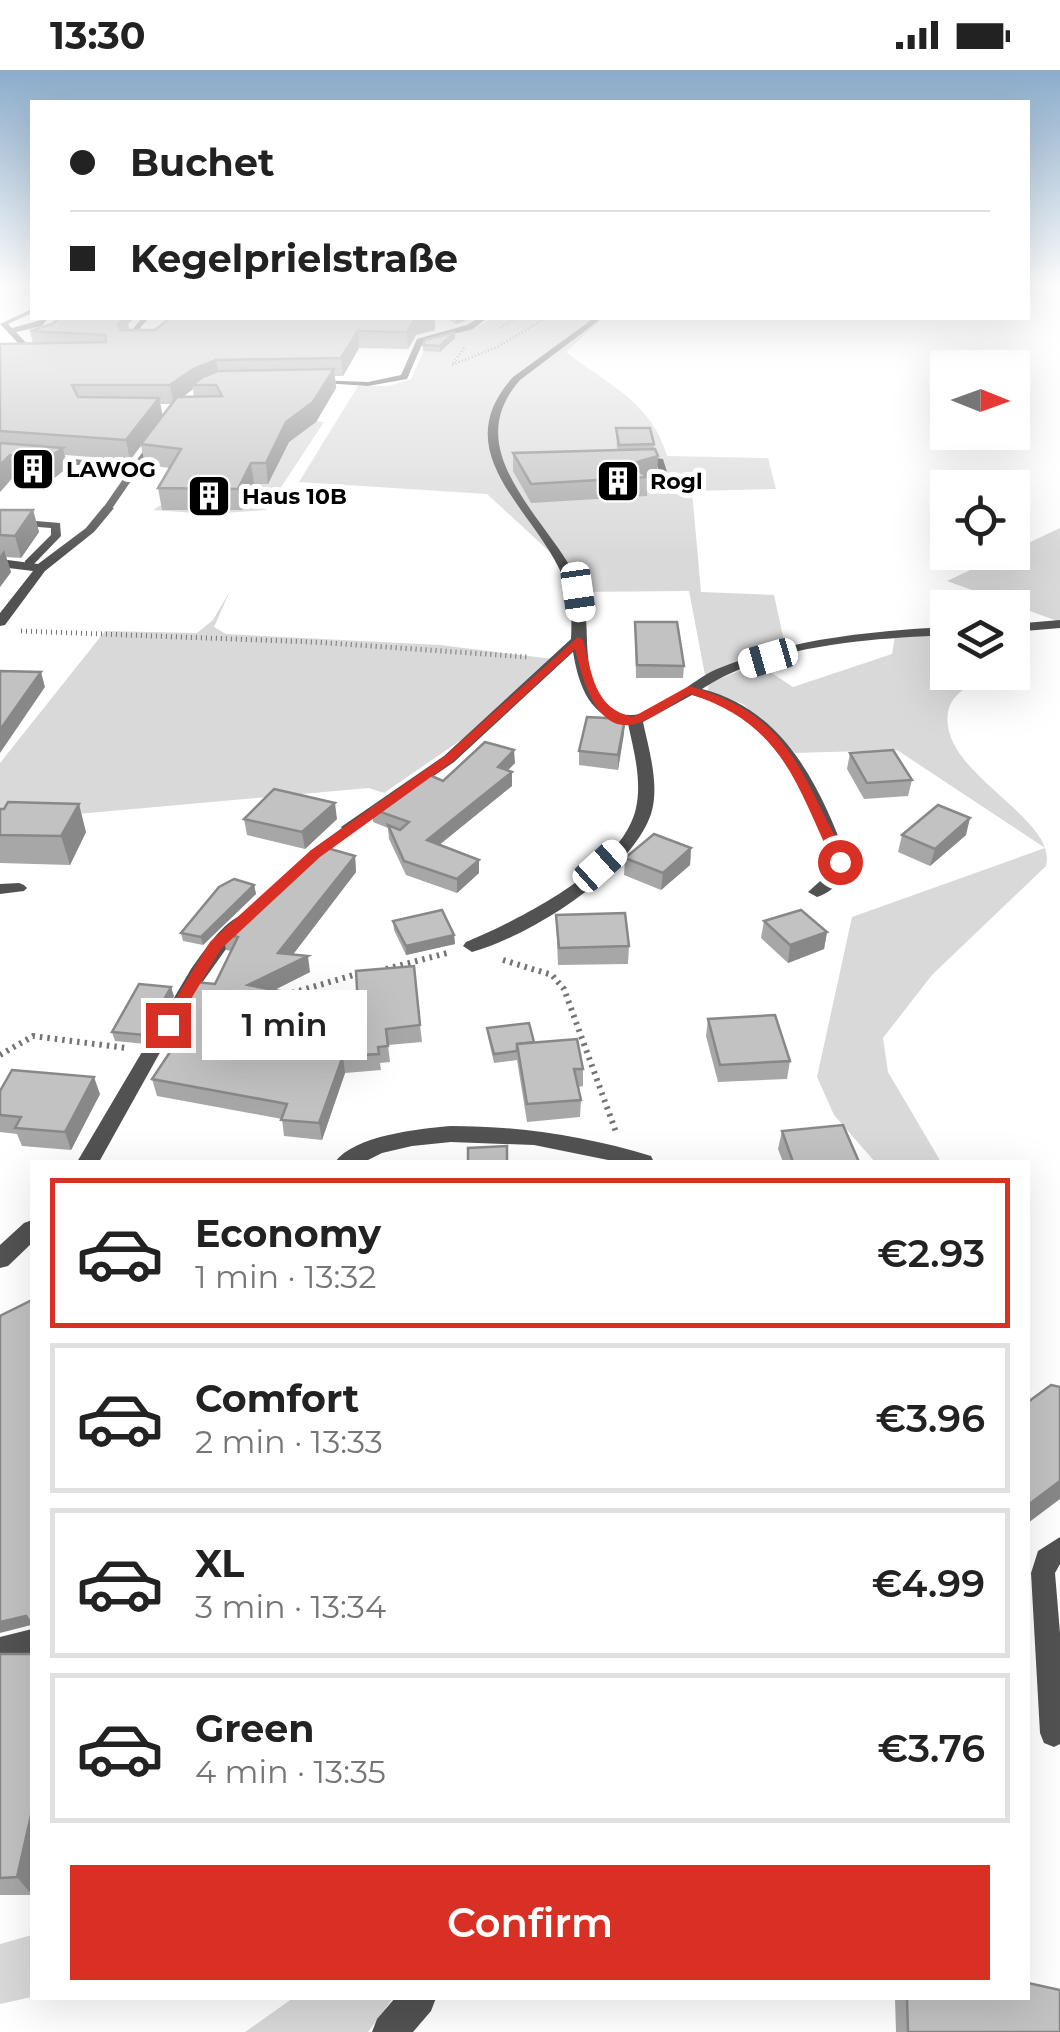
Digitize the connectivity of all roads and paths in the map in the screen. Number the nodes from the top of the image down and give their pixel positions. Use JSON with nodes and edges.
{"nodes":[{"id":1,"x":404,"y":376,"type":"edge"},
{"id":2,"x":524,"y":376,"type":"edge"},
{"id":3,"x":302,"y":382,"type":"edge"},
{"id":4,"x":160,"y":434,"type":"edge"},
{"id":5,"x":0,"y":456,"type":"edge"},
{"id":6,"x":617,"y":459,"type":"edge"},
{"id":7,"x":520,"y":464,"type":"edge"},
{"id":8,"x":500,"y":465,"type":"junction"},
{"id":9,"x":137,"y":466,"type":"junction"},
{"id":10,"x":641,"y":485,"type":"edge"},
{"id":11,"x":108,"y":508,"type":"joint"},
{"id":12,"x":0,"y":521,"type":"edge"},
{"id":13,"x":0,"y":562,"type":"edge"},
{"id":14,"x":35,"y":566,"type":"junction"},
{"id":15,"x":5,"y":608,"type":"edge"},
{"id":16,"x":0,"y":622,"type":"edge"},
{"id":17,"x":1060,"y":624,"type":"edge"},
{"id":18,"x":1030,"y":626,"type":"edge"},
{"id":19,"x":18,"y":631,"type":"dead end"},
{"id":20,"x":930,"y":631,"type":"edge"},
{"id":21,"x":578,"y":640,"type":"junction"},
{"id":22,"x":558,"y":661,"type":"junction"},
{"id":23,"x":689,"y":690,"type":"junction"},
{"id":24,"x":635,"y":721,"type":"junction"},
{"id":25,"x":349,"y":828,"type":"joint"},
{"id":26,"x":308,"y":861,"type":"edge"},
{"id":27,"x":0,"y":888,"type":"edge"},
{"id":28,"x":18,"y":888,"type":"dead end"},
{"id":29,"x":818,"y":892,"type":"dead end"},
{"id":30,"x":258,"y":906,"type":"edge"},
{"id":31,"x":468,"y":950,"type":"joint"},
{"id":32,"x":500,"y":959,"type":"dead end"},
{"id":33,"x":271,"y":1001,"type":"edge"},
{"id":34,"x":116,"y":1047,"type":"dead end"},
{"id":35,"x":0,"y":1054,"type":"edge"},
{"id":36,"x":89,"y":1160,"type":"edge"},
{"id":37,"x":350,"y":1160,"type":"edge"},
{"id":38,"x":630,"y":1160,"type":"edge"},
{"id":39,"x":30,"y":1231,"type":"edge"},
{"id":40,"x":0,"y":1259,"type":"edge"},
{"id":41,"x":1060,"y":1549,"type":"edge"},
{"id":42,"x":30,"y":1644,"type":"edge"},
{"id":43,"x":0,"y":1652,"type":"edge"},
{"id":44,"x":1054,"y":1733,"type":"dead end"},
{"id":45,"x":416,"y":2000,"type":"edge"},
{"id":46,"x":390,"y":2032,"type":"edge"}],
"edges":[{"from":1,"to":3,"type":"lane"},
{"from":2,"to":8,"type":"street"},
{"from":4,"to":9,"type":"lane"},
{"from":5,"to":9,"type":"lane"},
{"from":6,"to":10,"type":"lane"},
{"from":7,"to":8,"type":"lane"},
{"from":8,"to":21,"type":"street"},
{"from":9,"to":11,"type":"lane"},
{"from":11,"to":14,"type":"street"},
{"from":12,"to":14,"type":"lane"},
{"from":13,"to":14,"type":"street"},
{"from":14,"to":15,"type":"street"},
{"from":15,"to":16,"type":"street"},
{"from":17,"to":18,"type":"street"},
{"from":19,"to":22,"type":"path"},
{"from":20,"to":23,"type":"street"},
{"from":21,"to":22,"type":"street"},
{"from":21,"to":24,"type":"street"},
{"from":22,"to":25,"type":"street"},
{"from":23,"to":24,"type":"street"},
{"from":23,"to":29,"type":"street"},
{"from":24,"to":31,"type":"street"},
{"from":25,"to":26,"type":"lane"},
{"from":27,"to":28,"type":"lane"},
{"from":30,"to":36,"type":"street"},
{"from":31,"to":33,"type":"path"},
{"from":32,"to":38,"type":"path"},
{"from":34,"to":35,"type":"path"},
{"from":37,"to":38,"type":"street"},
{"from":39,"to":40,"type":"street"},
{"from":41,"to":44,"type":"lane"},
{"from":42,"to":43,"type":"street"},
{"from":45,"to":46,"type":"street"}]}
